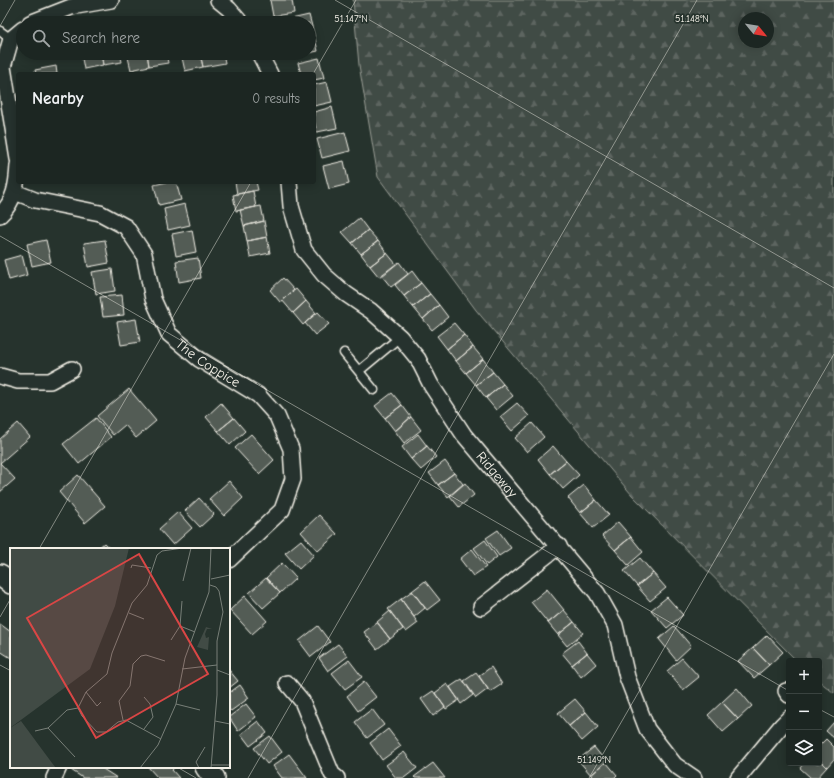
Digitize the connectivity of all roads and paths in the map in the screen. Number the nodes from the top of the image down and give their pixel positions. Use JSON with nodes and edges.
{"nodes":[{"id":1,"x":111,"y":0,"type":"edge"},
{"id":2,"x":218,"y":0,"type":"edge"},
{"id":3,"x":48,"y":16,"type":"edge"},
{"id":4,"x":235,"y":16,"type":"edge"},
{"id":5,"x":16,"y":31,"type":"edge"},
{"id":6,"x":6,"y":35,"type":"edge"},
{"id":7,"x":263,"y":60,"type":"edge"},
{"id":8,"x":269,"y":72,"type":"edge"},
{"id":9,"x":16,"y":147,"type":"edge"},
{"id":10,"x":17,"y":184,"type":"edge"},
{"id":11,"x":289,"y":184,"type":"edge"},
{"id":12,"x":15,"y":192,"type":"junction"},
{"id":13,"x":0,"y":215,"type":"edge"},
{"id":14,"x":400,"y":336,"type":"junction"},
{"id":15,"x":344,"y":352,"type":"dead end"},
{"id":16,"x":72,"y":369,"type":"dead end"},
{"id":17,"x":359,"y":372,"type":"junction"},
{"id":18,"x":0,"y":376,"type":"edge"},
{"id":19,"x":374,"y":390,"type":"dead end"},
{"id":20,"x":559,"y":546,"type":"junction"},
{"id":21,"x":230,"y":559,"type":"edge"},
{"id":22,"x":0,"y":575,"type":"edge"},
{"id":23,"x":10,"y":582,"type":"edge"},
{"id":24,"x":481,"y":607,"type":"dead end"},
{"id":25,"x":287,"y":683,"type":"dead end"},
{"id":26,"x":786,"y":721,"type":"edge"},
{"id":27,"x":59,"y":768,"type":"edge"},
{"id":28,"x":207,"y":768,"type":"edge"},
{"id":29,"x":332,"y":777,"type":"edge"},
{"id":30,"x":54,"y":778,"type":"edge"},
{"id":31,"x":214,"y":778,"type":"edge"},
{"id":32,"x":694,"y":778,"type":"edge"},
{"id":33,"x":738,"y":778,"type":"edge"}],
"edges":[{"from":1,"to":3,"type":"street"},
{"from":2,"to":4,"type":"street"},
{"from":5,"to":6,"type":"street"},
{"from":6,"to":9,"type":"street"},
{"from":7,"to":8,"type":"street"},
{"from":10,"to":12,"type":"street"},
{"from":11,"to":14,"type":"street","name":"Ridgeway"},
{"from":12,"to":13,"type":"street"},
{"from":12,"to":21,"type":"street","name":"The Coppice"},
{"from":14,"to":17,"type":"lane"},
{"from":14,"to":20,"type":"street","name":"Ridgeway"},
{"from":15,"to":17,"type":"lane"},
{"from":16,"to":18,"type":"street"},
{"from":17,"to":19,"type":"lane"},
{"from":20,"to":24,"type":"street"},
{"from":20,"to":32,"type":"street","name":"Ridgeway"},
{"from":22,"to":23,"type":"street"},
{"from":25,"to":29,"type":"street"},
{"from":26,"to":33,"type":"street"},
{"from":27,"to":30,"type":"street"},
{"from":28,"to":31,"type":"street"}]}
